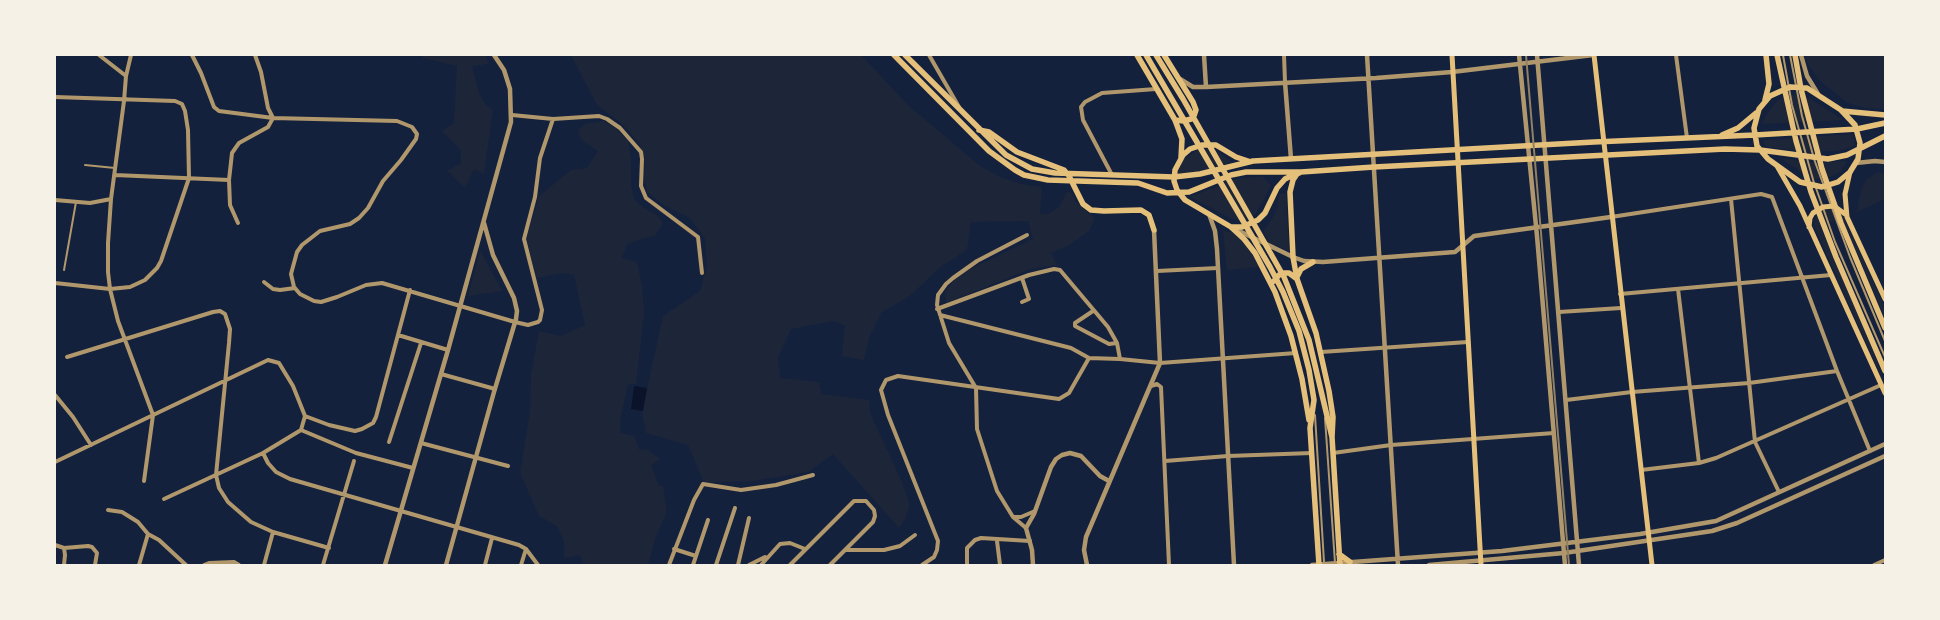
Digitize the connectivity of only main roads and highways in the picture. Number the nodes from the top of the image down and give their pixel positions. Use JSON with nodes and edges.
{"nodes":[{"id":1,"x":894,"y":55,"type":"edge"},
{"id":2,"x":905,"y":55,"type":"edge"},
{"id":3,"x":1137,"y":55,"type":"edge"},
{"id":4,"x":1146,"y":55,"type":"edge"},
{"id":5,"x":1156,"y":55,"type":"edge"},
{"id":6,"x":1164,"y":55,"type":"edge"},
{"id":7,"x":1452,"y":55,"type":"edge"},
{"id":8,"x":1593,"y":55,"type":"edge"},
{"id":9,"x":1766,"y":55,"type":"edge"},
{"id":10,"x":1777,"y":55,"type":"edge"},
{"id":11,"x":1795,"y":55,"type":"edge"},
{"id":12,"x":1765,"y":101,"type":"junction"},
{"id":13,"x":1759,"y":110,"type":"junction"},
{"id":14,"x":1841,"y":110,"type":"junction"},
{"id":15,"x":1885,"y":115,"type":"edge"},
{"id":16,"x":1175,"y":120,"type":"junction"},
{"id":17,"x":1885,"y":123,"type":"edge"},
{"id":18,"x":1856,"y":129,"type":"junction"},
{"id":19,"x":979,"y":130,"type":"junction"},
{"id":20,"x":1755,"y":135,"type":"junction"},
{"id":21,"x":1717,"y":136,"type":"junction"},
{"id":22,"x":1885,"y":136,"type":"edge"},
{"id":23,"x":1604,"y":141,"type":"junction"},
{"id":24,"x":1456,"y":149,"type":"junction"},
{"id":25,"x":1760,"y":150,"type":"junction"},
{"id":26,"x":1860,"y":150,"type":"junction"},
{"id":27,"x":1605,"y":155,"type":"junction"},
{"id":28,"x":1181,"y":158,"type":"junction"},
{"id":29,"x":1253,"y":161,"type":"junction"},
{"id":30,"x":1457,"y":162,"type":"junction"},
{"id":31,"x":1777,"y":166,"type":"junction"},
{"id":32,"x":1175,"y":170,"type":"junction"},
{"id":33,"x":1301,"y":172,"type":"junction"},
{"id":34,"x":1850,"y":172,"type":"junction"},
{"id":35,"x":1166,"y":177,"type":"junction"},
{"id":36,"x":1174,"y":177,"type":"junction"},
{"id":37,"x":1180,"y":194,"type":"junction"},
{"id":38,"x":1847,"y":217,"type":"junction"},
{"id":39,"x":1231,"y":227,"type":"junction"},
{"id":40,"x":1154,"y":230,"type":"road end"},
{"id":41,"x":1810,"y":230,"type":"junction"},
{"id":42,"x":1313,"y":262,"type":"road end"},
{"id":43,"x":1297,"y":279,"type":"junction"},
{"id":44,"x":1273,"y":288,"type":"junction"},
{"id":45,"x":1885,"y":299,"type":"edge"},
{"id":46,"x":1885,"y":328,"type":"edge"},
{"id":47,"x":1885,"y":371,"type":"edge"},
{"id":48,"x":1885,"y":393,"type":"edge"},
{"id":49,"x":1310,"y":428,"type":"junction"},
{"id":50,"x":1332,"y":437,"type":"junction"},
{"id":51,"x":1339,"y":554,"type":"junction"},
{"id":52,"x":1350,"y":562,"type":"road end"},
{"id":53,"x":1480,"y":563,"type":"edge"},
{"id":54,"x":1337,"y":564,"type":"edge"},
{"id":55,"x":1321,"y":565,"type":"edge"},
{"id":56,"x":1652,"y":565,"type":"edge"}],
"edges":[{"from":1,"to":37,"type":"main road"},
{"from":2,"to":19,"type":"main road"},
{"from":3,"to":16,"type":"main road"},
{"from":4,"to":49,"type":"main road"},
{"from":5,"to":50,"type":"main road"},
{"from":6,"to":16,"type":"main road"},
{"from":7,"to":24,"type":"main road"},
{"from":8,"to":23,"type":"main road"},
{"from":9,"to":12,"type":"main road"},
{"from":10,"to":47,"type":"main road"},
{"from":11,"to":46,"type":"main road"},
{"from":12,"to":13,"type":"main road"},
{"from":12,"to":14,"type":"main road"},
{"from":13,"to":20,"type":"main road"},
{"from":13,"to":21,"type":"main road"},
{"from":14,"to":15,"type":"main road"},
{"from":14,"to":18,"type":"main road"},
{"from":16,"to":28,"type":"main road"},
{"from":17,"to":18,"type":"main road"},
{"from":18,"to":20,"type":"main road"},
{"from":18,"to":26,"type":"main road"},
{"from":19,"to":35,"type":"main road"},
{"from":19,"to":40,"type":"main road"},
{"from":20,"to":21,"type":"main road"},
{"from":20,"to":25,"type":"main road"},
{"from":21,"to":23,"type":"main road"},
{"from":22,"to":26,"type":"main road"},
{"from":23,"to":24,"type":"main road"},
{"from":23,"to":27,"type":"main road"},
{"from":24,"to":29,"type":"main road"},
{"from":24,"to":30,"type":"main road"},
{"from":25,"to":26,"type":"main road"},
{"from":25,"to":27,"type":"main road"},
{"from":25,"to":31,"type":"main road"},
{"from":26,"to":34,"type":"main road"},
{"from":27,"to":30,"type":"main road"},
{"from":27,"to":56,"type":"main road"},
{"from":28,"to":29,"type":"main road"},
{"from":28,"to":32,"type":"main road"},
{"from":29,"to":36,"type":"main road"},
{"from":30,"to":33,"type":"main road"},
{"from":30,"to":53,"type":"main road"},
{"from":31,"to":34,"type":"main road"},
{"from":31,"to":41,"type":"main road"},
{"from":32,"to":35,"type":"main road"},
{"from":32,"to":36,"type":"main road"},
{"from":33,"to":37,"type":"main road"},
{"from":33,"to":39,"type":"main road"},
{"from":33,"to":43,"type":"main road"},
{"from":34,"to":38,"type":"main road"},
{"from":35,"to":36,"type":"main road"},
{"from":36,"to":37,"type":"main road"},
{"from":37,"to":39,"type":"main road"},
{"from":38,"to":41,"type":"main road"},
{"from":38,"to":45,"type":"main road"},
{"from":39,"to":44,"type":"main road"},
{"from":41,"to":48,"type":"main road"},
{"from":42,"to":43,"type":"main road"},
{"from":43,"to":44,"type":"main road"},
{"from":43,"to":50,"type":"main road"},
{"from":44,"to":49,"type":"main road"},
{"from":49,"to":55,"type":"main road"},
{"from":50,"to":51,"type":"main road"},
{"from":51,"to":52,"type":"main road"},
{"from":51,"to":54,"type":"main road"}]}
